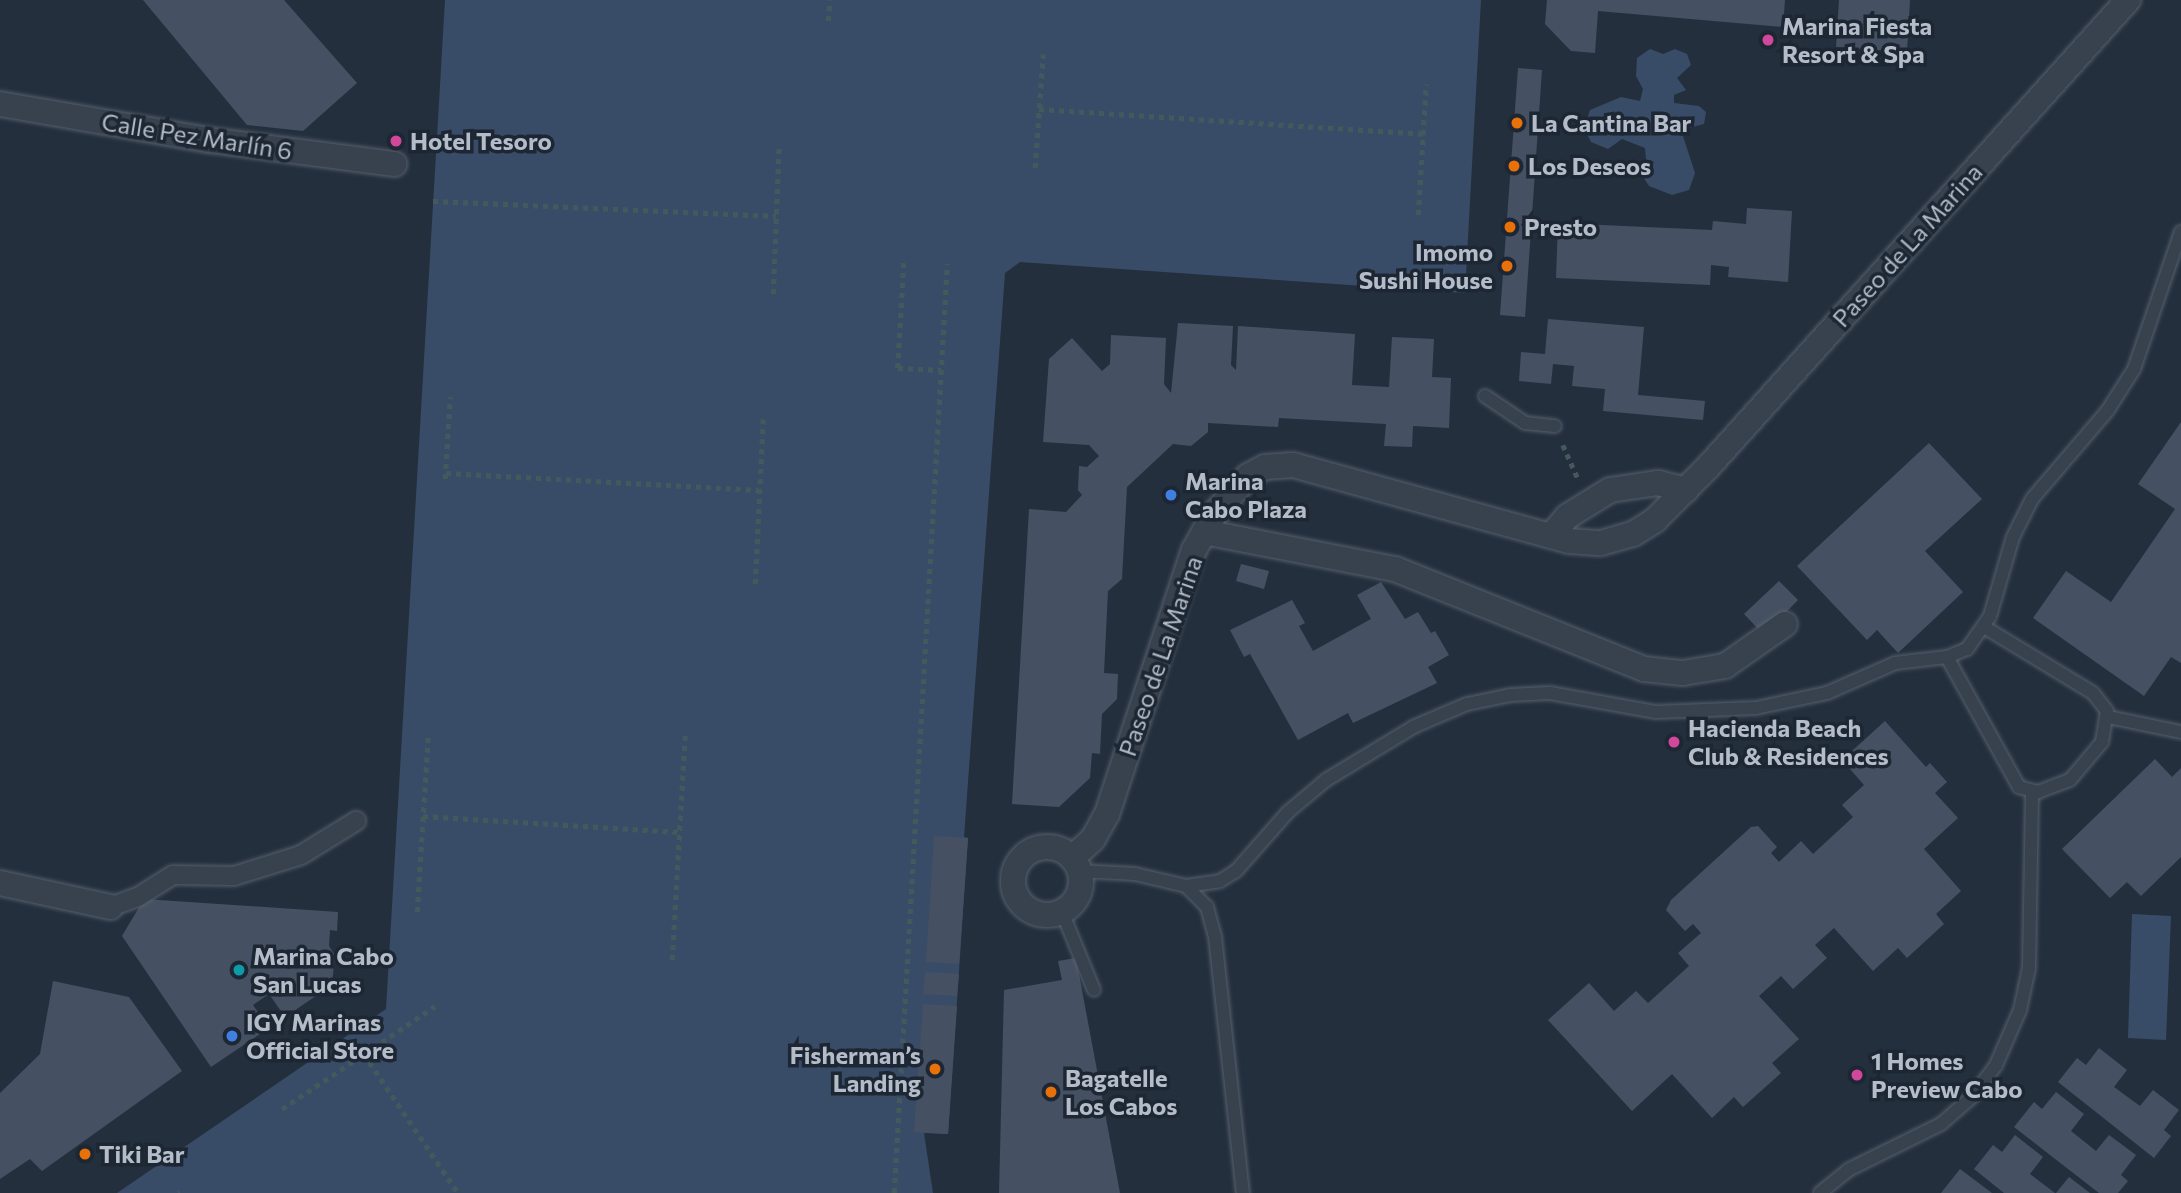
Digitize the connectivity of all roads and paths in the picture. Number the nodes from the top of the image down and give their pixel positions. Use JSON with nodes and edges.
{"nodes":[{"id":1,"x":830,"y":0,"type":"edge"},
{"id":2,"x":2127,"y":0,"type":"edge"},
{"id":3,"x":828,"y":21,"type":"dead end"},
{"id":4,"x":1043,"y":54,"type":"dead end"},
{"id":5,"x":1426,"y":84,"type":"dead end"},
{"id":6,"x":0,"y":104,"type":"edge"},
{"id":7,"x":1039,"y":108,"type":"junction"},
{"id":8,"x":1423,"y":134,"type":"junction"},
{"id":9,"x":779,"y":144,"type":"dead end"},
{"id":10,"x":394,"y":164,"type":"dead end"},
{"id":11,"x":1035,"y":168,"type":"dead end"},
{"id":12,"x":433,"y":201,"type":"dead end"},
{"id":13,"x":1418,"y":215,"type":"dead end"},
{"id":14,"x":776,"y":216,"type":"junction"},
{"id":15,"x":2181,"y":232,"type":"edge"},
{"id":16,"x":904,"y":263,"type":"dead end"},
{"id":17,"x":947,"y":264,"type":"dead end"},
{"id":18,"x":773,"y":294,"type":"dead end"},
{"id":19,"x":941,"y":370,"type":"junction"},
{"id":20,"x":1485,"y":396,"type":"dead end"},
{"id":21,"x":450,"y":397,"type":"dead end"},
{"id":22,"x":763,"y":419,"type":"dead end"},
{"id":23,"x":1555,"y":426,"type":"joint"},
{"id":24,"x":759,"y":490,"type":"junction"},
{"id":25,"x":1686,"y":490,"type":"junction"},
{"id":26,"x":1588,"y":502,"type":"junction"},
{"id":27,"x":1204,"y":532,"type":"junction"},
{"id":28,"x":1551,"y":536,"type":"junction"},
{"id":29,"x":755,"y":583,"type":"dead end"},
{"id":30,"x":1785,"y":624,"type":"dead end"},
{"id":31,"x":1984,"y":627,"type":"junction"},
{"id":32,"x":1947,"y":657,"type":"junction"},
{"id":33,"x":2109,"y":717,"type":"junction"},
{"id":34,"x":2181,"y":732,"type":"edge"},
{"id":35,"x":685,"y":735,"type":"dead end"},
{"id":36,"x":428,"y":736,"type":"dead end"},
{"id":37,"x":2032,"y":792,"type":"junction"},
{"id":38,"x":423,"y":816,"type":"junction"},
{"id":39,"x":356,"y":821,"type":"dead end"},
{"id":40,"x":679,"y":832,"type":"junction"},
{"id":41,"x":1076,"y":864,"type":"junction"},
{"id":42,"x":0,"y":883,"type":"edge"},
{"id":43,"x":1186,"y":886,"type":"junction"},
{"id":44,"x":110,"y":907,"type":"joint"},
{"id":45,"x":417,"y":912,"type":"dead end"},
{"id":46,"x":1062,"y":912,"type":"junction"},
{"id":47,"x":672,"y":960,"type":"dead end"},
{"id":48,"x":1094,"y":990,"type":"dead end"},
{"id":49,"x":435,"y":1006,"type":"dead end"},
{"id":50,"x":364,"y":1054,"type":"junction"},
{"id":51,"x":282,"y":1109,"type":"dead end"},
{"id":52,"x":458,"y":1193,"type":"edge"},
{"id":53,"x":894,"y":1193,"type":"edge"},
{"id":54,"x":1243,"y":1193,"type":"edge"},
{"id":55,"x":1820,"y":1193,"type":"edge"}],
"edges":[{"from":1,"to":3,"type":"path"},
{"from":2,"to":25,"type":"street","name":"Paseo de La Marina"},
{"from":4,"to":7,"type":"path"},
{"from":5,"to":8,"type":"path"},
{"from":6,"to":10,"type":"street","name":"Calle Pez Marlín 6"},
{"from":7,"to":8,"type":"path"},
{"from":7,"to":11,"type":"path"},
{"from":8,"to":13,"type":"path"},
{"from":9,"to":14,"type":"path"},
{"from":12,"to":14,"type":"path"},
{"from":14,"to":18,"type":"path"},
{"from":15,"to":31,"type":"lane"},
{"from":16,"to":19,"type":"path"},
{"from":17,"to":19,"type":"path"},
{"from":19,"to":53,"type":"path"},
{"from":20,"to":23,"type":"lane"},
{"from":21,"to":24,"type":"path"},
{"from":22,"to":24,"type":"path"},
{"from":23,"to":26,"type":"path"},
{"from":24,"to":29,"type":"path"},
{"from":25,"to":26,"type":"street"},
{"from":25,"to":28,"type":"street","name":"Paseo de La Marina"},
{"from":26,"to":28,"type":"street"},
{"from":27,"to":28,"type":"street","name":"Paseo de La Marina"},
{"from":27,"to":30,"type":"street"},
{"from":27,"to":41,"type":"street","name":"Paseo de La Marina"},
{"from":31,"to":32,"type":"lane"},
{"from":31,"to":33,"type":"lane"},
{"from":32,"to":37,"type":"lane"},
{"from":32,"to":43,"type":"lane"},
{"from":33,"to":34,"type":"lane"},
{"from":33,"to":37,"type":"lane"},
{"from":35,"to":40,"type":"path"},
{"from":36,"to":38,"type":"path"},
{"from":37,"to":55,"type":"lane"},
{"from":38,"to":40,"type":"path"},
{"from":38,"to":45,"type":"path"},
{"from":39,"to":44,"type":"street"},
{"from":40,"to":47,"type":"path"},
{"from":41,"to":43,"type":"lane"},
{"from":41,"to":46,"type":"street","name":"Paseo de La Marina"},
{"from":41,"to":46,"type":"street"},
{"from":42,"to":44,"type":"street"},
{"from":43,"to":54,"type":"lane"},
{"from":46,"to":48,"type":"lane"},
{"from":49,"to":50,"type":"path"},
{"from":50,"to":51,"type":"path"},
{"from":50,"to":52,"type":"path"}]}
